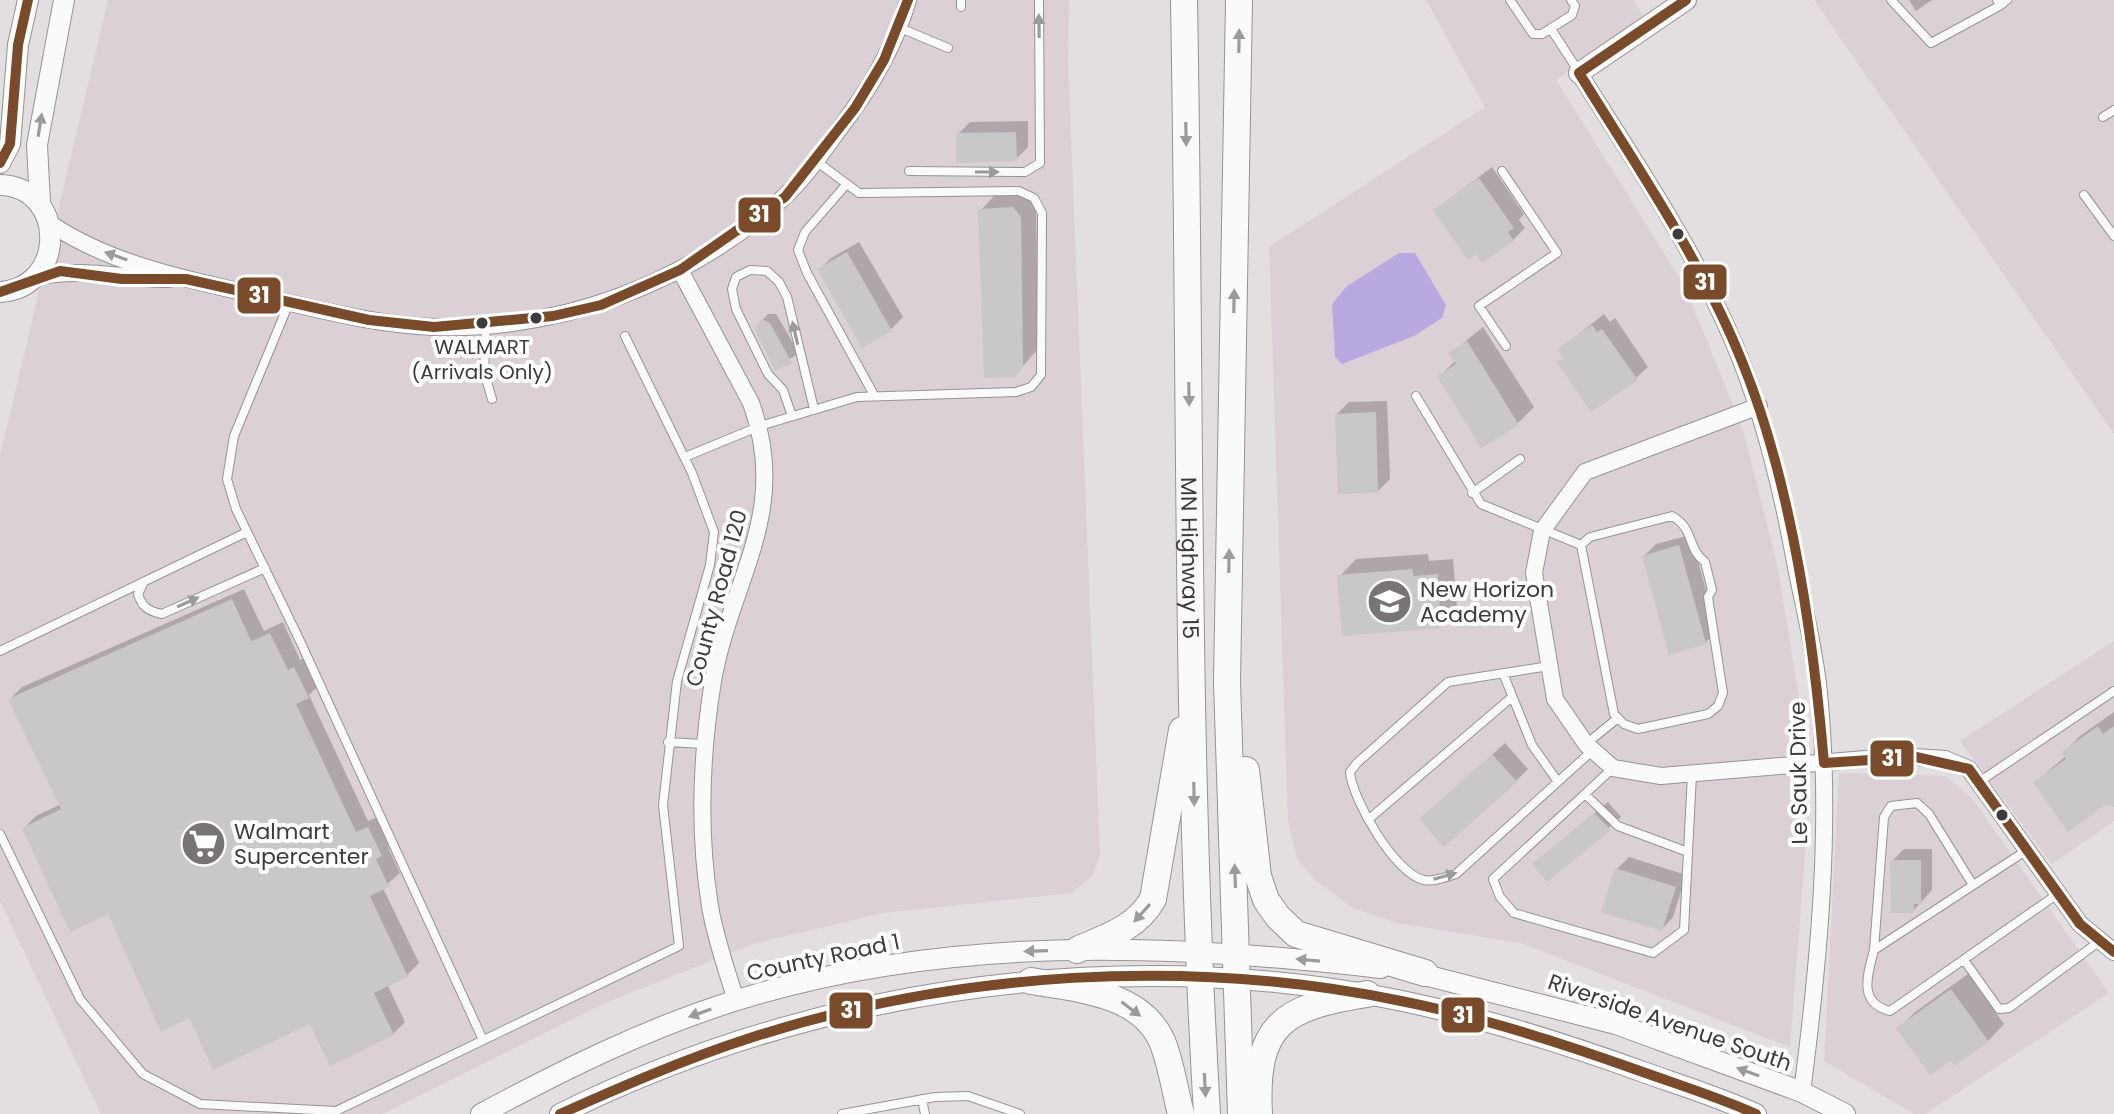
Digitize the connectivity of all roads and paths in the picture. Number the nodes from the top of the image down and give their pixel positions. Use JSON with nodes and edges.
{"nodes":[{"id":1,"x":28,"y":0,"type":"edge"},
{"id":2,"x":64,"y":0,"type":"edge"},
{"id":3,"x":908,"y":0,"type":"edge"},
{"id":4,"x":1039,"y":0,"type":"edge"},
{"id":5,"x":1184,"y":0,"type":"edge"},
{"id":6,"x":1239,"y":0,"type":"edge"},
{"id":7,"x":1510,"y":0,"type":"edge"},
{"id":8,"x":1571,"y":0,"type":"edge"},
{"id":9,"x":1686,"y":0,"type":"edge"},
{"id":10,"x":1891,"y":0,"type":"edge"},
{"id":11,"x":2002,"y":2,"type":"edge"},
{"id":12,"x":898,"y":27,"type":"junction"},
{"id":13,"x":1551,"y":29,"type":"junction"},
{"id":14,"x":948,"y":48,"type":"dead end"},
{"id":15,"x":1579,"y":73,"type":"junction"},
{"id":16,"x":2114,"y":110,"type":"edge"},
{"id":17,"x":2103,"y":117,"type":"dead end"},
{"id":18,"x":816,"y":161,"type":"junction"},
{"id":19,"x":0,"y":163,"type":"edge"},
{"id":20,"x":909,"y":171,"type":"dead end"},
{"id":21,"x":1502,"y":171,"type":"dead end"},
{"id":22,"x":0,"y":185,"type":"edge"},
{"id":23,"x":845,"y":186,"type":"junction"},
{"id":24,"x":2084,"y":195,"type":"dead end"},
{"id":25,"x":40,"y":203,"type":"junction"},
{"id":26,"x":51,"y":224,"type":"junction"},
{"id":27,"x":2114,"y":236,"type":"edge"},
{"id":28,"x":680,"y":270,"type":"junction"},
{"id":29,"x":37,"y":277,"type":"junction"},
{"id":30,"x":186,"y":279,"type":"junction"},
{"id":31,"x":1,"y":294,"type":"edge"},
{"id":32,"x":289,"y":303,"type":"junction"},
{"id":33,"x":486,"y":324,"type":"junction"},
{"id":34,"x":625,"y":336,"type":"dead end"},
{"id":35,"x":1506,"y":346,"type":"dead end"},
{"id":36,"x":874,"y":395,"type":"junction"},
{"id":37,"x":1416,"y":396,"type":"dead end"},
{"id":38,"x":492,"y":399,"type":"dead end"},
{"id":39,"x":1759,"y":406,"type":"junction"},
{"id":40,"x":814,"y":409,"type":"junction"},
{"id":41,"x":792,"y":416,"type":"junction"},
{"id":42,"x":760,"y":426,"type":"junction"},
{"id":43,"x":685,"y":457,"type":"junction"},
{"id":44,"x":1520,"y":459,"type":"dead end"},
{"id":45,"x":1472,"y":493,"type":"junction"},
{"id":46,"x":1542,"y":531,"type":"junction"},
{"id":47,"x":247,"y":532,"type":"junction"},
{"id":48,"x":1581,"y":545,"type":"junction"},
{"id":49,"x":265,"y":568,"type":"junction"},
{"id":50,"x":144,"y":581,"type":"junction"},
{"id":51,"x":1228,"y":616,"type":"junction"},
{"id":52,"x":0,"y":651,"type":"edge"},
{"id":53,"x":1550,"y":666,"type":"junction"},
{"id":54,"x":1503,"y":673,"type":"junction"},
{"id":55,"x":1191,"y":675,"type":"junction"},
{"id":56,"x":2114,"y":691,"type":"edge"},
{"id":57,"x":1512,"y":697,"type":"junction"},
{"id":58,"x":1618,"y":718,"type":"junction"},
{"id":59,"x":668,"y":742,"type":"junction"},
{"id":60,"x":704,"y":744,"type":"junction"},
{"id":61,"x":1589,"y":747,"type":"junction"},
{"id":62,"x":1824,"y":763,"type":"junction"},
{"id":63,"x":1613,"y":768,"type":"junction"},
{"id":64,"x":1692,"y":774,"type":"junction"},
{"id":65,"x":1558,"y":782,"type":"junction"},
{"id":66,"x":1979,"y":782,"type":"junction"},
{"id":67,"x":1585,"y":794,"type":"junction"},
{"id":68,"x":1369,"y":819,"type":"junction"},
{"id":69,"x":0,"y":834,"type":"edge"},
{"id":70,"x":2028,"y":849,"type":"junction"},
{"id":71,"x":1688,"y":852,"type":"junction"},
{"id":72,"x":1973,"y":885,"type":"junction"},
{"id":73,"x":2059,"y":893,"type":"junction"},
{"id":74,"x":2107,"y":947,"type":"edge"},
{"id":75,"x":1077,"y":950,"type":"junction"},
{"id":76,"x":1874,"y":950,"type":"junction"},
{"id":77,"x":1964,"y":960,"type":"junction"},
{"id":78,"x":1199,"y":964,"type":"junction"},
{"id":79,"x":1237,"y":967,"type":"junction"},
{"id":80,"x":1425,"y":973,"type":"junction"},
{"id":81,"x":1031,"y":981,"type":"junction"},
{"id":82,"x":1367,"y":994,"type":"junction"},
{"id":83,"x":736,"y":1001,"type":"junction"},
{"id":84,"x":483,"y":1040,"type":"junction"},
{"id":85,"x":1802,"y":1092,"type":"junction"},
{"id":86,"x":922,"y":1099,"type":"junction"},
{"id":87,"x":992,"y":1104,"type":"junction"},
{"id":88,"x":481,"y":1114,"type":"edge"},
{"id":89,"x":560,"y":1114,"type":"edge"},
{"id":90,"x":842,"y":1114,"type":"edge"},
{"id":91,"x":925,"y":1114,"type":"edge"},
{"id":92,"x":989,"y":1114,"type":"edge"},
{"id":93,"x":1020,"y":1114,"type":"edge"},
{"id":94,"x":1181,"y":1114,"type":"edge"},
{"id":95,"x":1207,"y":1114,"type":"edge"},
{"id":96,"x":1241,"y":1114,"type":"edge"},
{"id":97,"x":1259,"y":1114,"type":"edge"},
{"id":98,"x":1756,"y":1114,"type":"edge"},
{"id":99,"x":1845,"y":1114,"type":"edge"}],
"edges":[{"from":1,"to":19,"type":"street"},
{"from":25,"to":2,"type":"street","one_way":true},
{"from":3,"to":12,"type":"street"},
{"from":20,"to":4,"type":"lane","one_way":true},
{"from":5,"to":55,"type":"highway","name":"MN Highway 15","one_way":true},
{"from":51,"to":6,"type":"highway","name":"MN Highway 15","one_way":true},
{"from":7,"to":13,"type":"lane"},
{"from":8,"to":13,"type":"lane"},
{"from":9,"to":15,"type":"street"},
{"from":10,"to":11,"type":"lane"},
{"from":12,"to":14,"type":"lane"},
{"from":12,"to":18,"type":"street"},
{"from":13,"to":15,"type":"lane"},
{"from":15,"to":39,"type":"street","name":"Le Sauk Drive"},
{"from":16,"to":17,"type":"lane"},
{"from":18,"to":23,"type":"lane"},
{"from":18,"to":28,"type":"street"},
{"from":21,"to":35,"type":"lane"},
{"from":22,"to":25,"type":"street"},
{"from":23,"to":36,"type":"lane"},
{"from":23,"to":36,"type":"lane"},
{"from":24,"to":27,"type":"lane"},
{"from":25,"to":26,"type":"street"},
{"from":26,"to":29,"type":"street"},
{"from":30,"to":26,"type":"street","one_way":true},
{"from":28,"to":33,"type":"street"},
{"from":28,"to":42,"type":"street","name":"County Road 120"},
{"from":29,"to":30,"type":"street"},
{"from":29,"to":31,"type":"street"},
{"from":30,"to":32,"type":"street"},
{"from":32,"to":33,"type":"street"},
{"from":32,"to":47,"type":"lane"},
{"from":33,"to":38,"type":"lane"},
{"from":34,"to":43,"type":"lane"},
{"from":36,"to":40,"type":"lane"},
{"from":37,"to":45,"type":"lane"},
{"from":39,"to":46,"type":"street"},
{"from":39,"to":62,"type":"street","name":"Le Sauk Drive"},
{"from":40,"to":41,"type":"lane"},
{"from":40,"to":41,"type":"lane","one_way":true},
{"from":41,"to":42,"type":"lane"},
{"from":42,"to":43,"type":"lane"},
{"from":42,"to":60,"type":"street","name":"County Road 120"},
{"from":43,"to":59,"type":"lane"},
{"from":44,"to":45,"type":"lane"},
{"from":45,"to":46,"type":"lane"},
{"from":46,"to":48,"type":"lane"},
{"from":46,"to":53,"type":"street"},
{"from":47,"to":49,"type":"lane"},
{"from":47,"to":50,"type":"lane"},
{"from":48,"to":58,"type":"lane"},
{"from":48,"to":58,"type":"lane"},
{"from":50,"to":49,"type":"lane","one_way":true},
{"from":49,"to":84,"type":"lane"},
{"from":50,"to":52,"type":"lane"},
{"from":79,"to":51,"type":"highway","name":"MN Highway 15","one_way":true},
{"from":51,"to":80,"type":"highway"},
{"from":53,"to":54,"type":"lane"},
{"from":53,"to":61,"type":"street"},
{"from":54,"to":57,"type":"lane"},
{"from":54,"to":68,"type":"lane"},
{"from":55,"to":75,"type":"highway","one_way":true},
{"from":55,"to":78,"type":"highway","name":"MN Highway 15","one_way":true},
{"from":56,"to":66,"type":"lane"},
{"from":57,"to":65,"type":"lane"},
{"from":57,"to":68,"type":"lane"},
{"from":58,"to":61,"type":"lane"},
{"from":59,"to":60,"type":"lane"},
{"from":59,"to":84,"type":"lane"},
{"from":60,"to":83,"type":"street","name":"County Road 120"},
{"from":61,"to":63,"type":"street"},
{"from":61,"to":65,"type":"lane"},
{"from":62,"to":64,"type":"street"},
{"from":62,"to":66,"type":"street"},
{"from":62,"to":85,"type":"street","name":"Le Sauk Drive"},
{"from":63,"to":64,"type":"street"},
{"from":63,"to":67,"type":"lane"},
{"from":64,"to":71,"type":"lane"},
{"from":68,"to":65,"type":"lane","one_way":true},
{"from":66,"to":70,"type":"street"},
{"from":67,"to":71,"type":"lane"},
{"from":67,"to":71,"type":"lane"},
{"from":69,"to":84,"type":"lane"},
{"from":70,"to":72,"type":"lane"},
{"from":70,"to":73,"type":"street"},
{"from":72,"to":76,"type":"lane"},
{"from":72,"to":76,"type":"lane"},
{"from":73,"to":74,"type":"street"},
{"from":73,"to":77,"type":"lane"},
{"from":74,"to":77,"type":"lane"},
{"from":75,"to":78,"type":"street","name":"County Road 1"},
{"from":75,"to":83,"type":"street","name":"County Road 1","one_way":true},
{"from":76,"to":77,"type":"lane"},
{"from":78,"to":79,"type":"street","name":"County Road 1"},
{"from":78,"to":81,"type":"street","name":"County Road 1"},
{"from":78,"to":95,"type":"highway","name":"MN Highway 15","one_way":true},
{"from":80,"to":79,"type":"street","name":"Riverside Avenue South","one_way":true},
{"from":79,"to":82,"type":"street"},
{"from":79,"to":96,"type":"highway","name":"MN Highway 15"},
{"from":85,"to":80,"type":"street","name":"Riverside Avenue South","one_way":true},
{"from":81,"to":89,"type":"street","name":"County Road 1"},
{"from":81,"to":94,"type":"highway","one_way":true},
{"from":82,"to":97,"type":"highway"},
{"from":82,"to":98,"type":"street"},
{"from":83,"to":88,"type":"street","name":"County Road 1","one_way":true},
{"from":85,"to":99,"type":"street","name":"Riverside Avenue South"},
{"from":86,"to":87,"type":"lane"},
{"from":86,"to":90,"type":"lane"},
{"from":86,"to":91,"type":"lane"},
{"from":87,"to":92,"type":"lane"},
{"from":87,"to":93,"type":"lane"}]}
